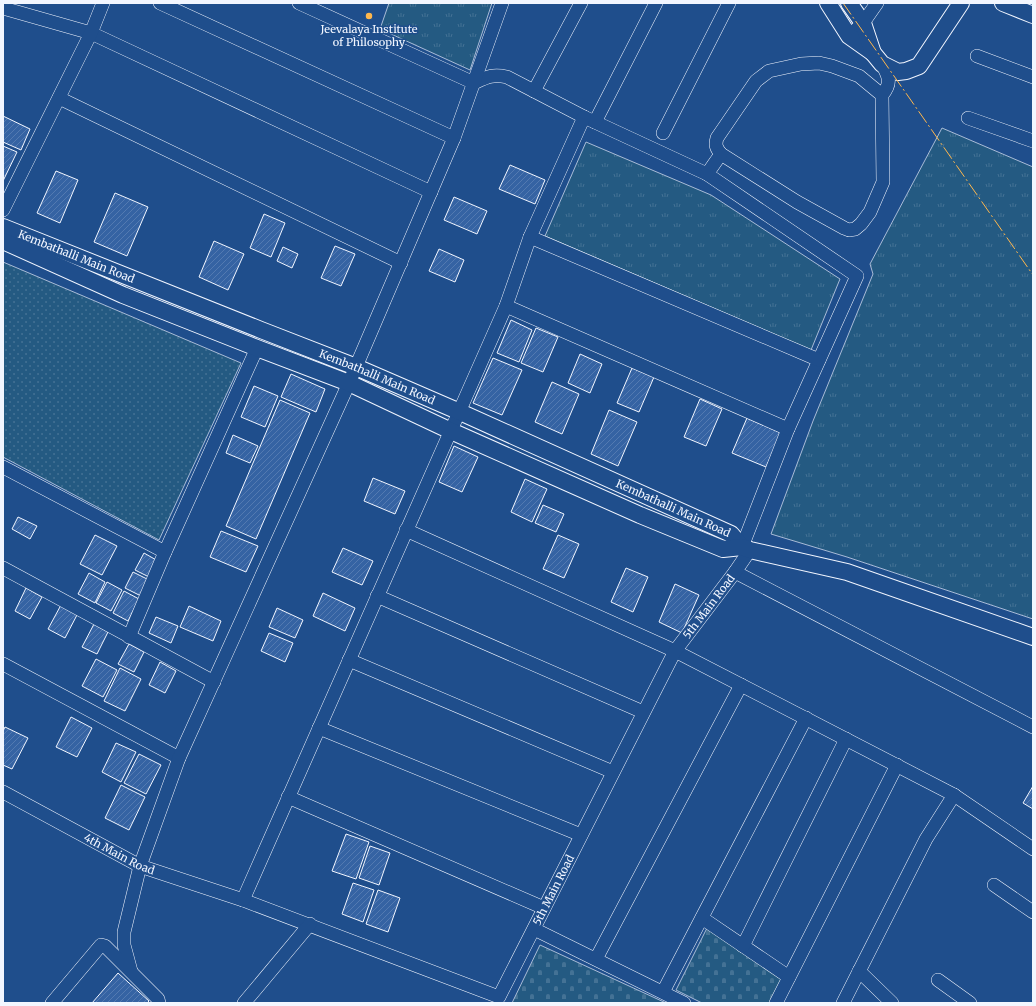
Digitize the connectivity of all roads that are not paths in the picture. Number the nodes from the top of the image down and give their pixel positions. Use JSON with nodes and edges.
{"nodes":[{"id":1,"x":103,"y":3,"type":"edge"},
{"id":2,"x":160,"y":3,"type":"edge"},
{"id":3,"x":299,"y":3,"type":"edge"},
{"id":4,"x":502,"y":3,"type":"edge"},
{"id":5,"x":581,"y":3,"type":"edge"},
{"id":6,"x":656,"y":3,"type":"edge"},
{"id":7,"x":729,"y":3,"type":"edge"},
{"id":8,"x":828,"y":3,"type":"edge"},
{"id":9,"x":849,"y":3,"type":"edge"},
{"id":10,"x":877,"y":3,"type":"edge"},
{"id":11,"x":961,"y":3,"type":"edge"},
{"id":12,"x":1003,"y":3,"type":"edge"},
{"id":13,"x":1019,"y":6,"type":"edge"},
{"id":14,"x":3,"y":8,"type":"edge"},
{"id":15,"x":1033,"y":15,"type":"edge"},
{"id":16,"x":863,"y":23,"type":"junction"},
{"id":17,"x":91,"y":33,"type":"junction"},
{"id":18,"x":849,"y":36,"type":"junction"},
{"id":19,"x":977,"y":56,"type":"dead end"},
{"id":20,"x":877,"y":59,"type":"junction"},
{"id":21,"x":1033,"y":77,"type":"edge"},
{"id":22,"x":474,"y":83,"type":"junction"},
{"id":23,"x":534,"y":91,"type":"junction"},
{"id":24,"x":882,"y":95,"type":"junction"},
{"id":25,"x":59,"y":98,"type":"junction"},
{"id":26,"x":968,"y":118,"type":"dead end"},
{"id":27,"x":589,"y":120,"type":"junction"},
{"id":28,"x":663,"y":133,"type":"dead end"},
{"id":29,"x":454,"y":138,"type":"junction"},
{"id":30,"x":1033,"y":141,"type":"edge"},
{"id":31,"x":721,"y":154,"type":"junction"},
{"id":32,"x":707,"y":174,"type":"junction"},
{"id":33,"x":431,"y":192,"type":"junction"},
{"id":34,"x":3,"y":210,"type":"edge"},
{"id":35,"x":3,"y":227,"type":"edge"},
{"id":36,"x":530,"y":237,"type":"junction"},
{"id":37,"x":3,"y":241,"type":"edge"},
{"id":38,"x":401,"y":263,"type":"junction"},
{"id":39,"x":506,"y":306,"type":"junction"},
{"id":40,"x":256,"y":348,"type":"junction"},
{"id":41,"x":819,"y":360,"type":"junction"},
{"id":42,"x":356,"y":367,"type":"junction"},
{"id":43,"x":350,"y":383,"type":"junction"},
{"id":44,"x":460,"y":412,"type":"junction"},
{"id":45,"x":788,"y":429,"type":"junction"},
{"id":46,"x":451,"y":431,"type":"junction"},
{"id":47,"x":3,"y":467,"type":"edge"},
{"id":48,"x":406,"y":530,"type":"junction"},
{"id":49,"x":746,"y":549,"type":"junction"},
{"id":50,"x":165,"y":552,"type":"junction"},
{"id":51,"x":3,"y":568,"type":"edge"},
{"id":52,"x":735,"y":572,"type":"junction"},
{"id":53,"x":378,"y":596,"type":"junction"},
{"id":54,"x":129,"y":637,"type":"junction"},
{"id":55,"x":1033,"y":637,"type":"edge"},
{"id":56,"x":675,"y":651,"type":"junction"},
{"id":57,"x":349,"y":660,"type":"junction"},
{"id":58,"x":3,"y":664,"type":"edge"},
{"id":59,"x":214,"y":682,"type":"junction"},
{"id":60,"x":741,"y":685,"type":"junction"},
{"id":61,"x":643,"y":712,"type":"junction"},
{"id":62,"x":806,"y":718,"type":"junction"},
{"id":63,"x":1033,"y":726,"type":"edge"},
{"id":64,"x":319,"y":728,"type":"junction"},
{"id":65,"x":846,"y":739,"type":"junction"},
{"id":66,"x":179,"y":758,"type":"junction"},
{"id":67,"x":897,"y":765,"type":"junction"},
{"id":68,"x":614,"y":772,"type":"junction"},
{"id":69,"x":3,"y":792,"type":"edge"},
{"id":70,"x":954,"y":795,"type":"junction"},
{"id":71,"x":288,"y":798,"type":"junction"},
{"id":72,"x":581,"y":835,"type":"junction"},
{"id":73,"x":1033,"y":849,"type":"edge"},
{"id":74,"x":140,"y":866,"type":"junction"},
{"id":75,"x":994,"y":885,"type":"dead end"},
{"id":76,"x":243,"y":900,"type":"junction"},
{"id":77,"x":544,"y":908,"type":"junction"},
{"id":78,"x":1033,"y":912,"type":"edge"},
{"id":79,"x":702,"y":918,"type":"junction"},
{"id":80,"x":310,"y":924,"type":"junction"},
{"id":81,"x":534,"y":929,"type":"junction"},
{"id":82,"x":743,"y":946,"type":"junction"},
{"id":83,"x":596,"y":959,"type":"junction"},
{"id":84,"x":131,"y":971,"type":"junction"},
{"id":85,"x":859,"y":971,"type":"junction"},
{"id":86,"x":789,"y":977,"type":"junction"},
{"id":87,"x":938,"y":980,"type":"dead end"},
{"id":88,"x":663,"y":992,"type":"junction"},
{"id":89,"x":52,"y":1003,"type":"edge"},
{"id":90,"x":159,"y":1003,"type":"edge"},
{"id":91,"x":244,"y":1003,"type":"edge"},
{"id":92,"x":684,"y":1003,"type":"edge"},
{"id":93,"x":776,"y":1003,"type":"edge"},
{"id":94,"x":843,"y":1003,"type":"edge"},
{"id":95,"x":892,"y":1003,"type":"edge"},
{"id":96,"x":970,"y":1003,"type":"edge"}],
"edges":[{"from":1,"to":17,"type":"street"},
{"from":2,"to":29,"type":"street"},
{"from":3,"to":22,"type":"street"},
{"from":4,"to":22,"type":"street"},
{"from":5,"to":23,"type":"street"},
{"from":6,"to":27,"type":"street"},
{"from":7,"to":28,"type":"street"},
{"from":8,"to":18,"type":"street"},
{"from":9,"to":16,"type":"street"},
{"from":10,"to":16,"type":"street"},
{"from":11,"to":20,"type":"street"},
{"from":12,"to":13,"type":"street"},
{"from":13,"to":15,"type":"street"},
{"from":14,"to":17,"type":"street"},
{"from":16,"to":18,"type":"street"},
{"from":16,"to":20,"type":"street"},
{"from":17,"to":25,"type":"street"},
{"from":17,"to":33,"type":"street"},
{"from":18,"to":20,"type":"street"},
{"from":19,"to":21,"type":"street"},
{"from":20,"to":24,"type":"street"},
{"from":22,"to":23,"type":"street"},
{"from":22,"to":29,"type":"street"},
{"from":23,"to":27,"type":"street"},
{"from":24,"to":31,"type":"street"},
{"from":24,"to":31,"type":"street"},
{"from":25,"to":34,"type":"street"},
{"from":25,"to":38,"type":"street"},
{"from":26,"to":30,"type":"street"},
{"from":27,"to":32,"type":"street"},
{"from":27,"to":36,"type":"street"},
{"from":29,"to":33,"type":"street"},
{"from":31,"to":32,"type":"street"},
{"from":32,"to":41,"type":"street","name":"5th Main Road"},
{"from":33,"to":38,"type":"street"},
{"from":35,"to":42,"type":"street","name":"Kembathalli Main Road"},
{"from":36,"to":39,"type":"street"},
{"from":36,"to":41,"type":"street"},
{"from":37,"to":40,"type":"street","name":"Kembathalli Main Road"},
{"from":38,"to":42,"type":"street"},
{"from":39,"to":44,"type":"street"},
{"from":39,"to":45,"type":"street"},
{"from":40,"to":43,"type":"street","name":"Kembathalli Main Road"},
{"from":40,"to":50,"type":"street"},
{"from":41,"to":45,"type":"street","name":"5th Main Road"},
{"from":42,"to":43,"type":"street"},
{"from":42,"to":44,"type":"street","name":"Kembathalli Main Road"},
{"from":43,"to":46,"type":"street","name":"Kembathalli Main Road"},
{"from":43,"to":59,"type":"street"},
{"from":44,"to":46,"type":"street"},
{"from":44,"to":49,"type":"street","name":"Kembathalli Main Road"},
{"from":45,"to":49,"type":"street","name":"5th Main Road"},
{"from":46,"to":48,"type":"street"},
{"from":46,"to":49,"type":"street","name":"Kembathalli Main Road"},
{"from":47,"to":50,"type":"street"},
{"from":48,"to":53,"type":"street"},
{"from":48,"to":56,"type":"street"},
{"from":49,"to":52,"type":"street","name":"5th Main Road"},
{"from":49,"to":55,"type":"street","name":"Kembathalli Main Road"},
{"from":50,"to":54,"type":"street"},
{"from":51,"to":54,"type":"street"},
{"from":52,"to":56,"type":"street","name":"5th Main Road"},
{"from":52,"to":63,"type":"street"},
{"from":53,"to":57,"type":"street"},
{"from":53,"to":61,"type":"street"},
{"from":54,"to":59,"type":"street"},
{"from":56,"to":60,"type":"street"},
{"from":56,"to":61,"type":"street","name":"5th Main Road"},
{"from":57,"to":64,"type":"street"},
{"from":57,"to":68,"type":"street"},
{"from":58,"to":66,"type":"street"},
{"from":59,"to":66,"type":"street"},
{"from":60,"to":62,"type":"street"},
{"from":60,"to":83,"type":"street"},
{"from":61,"to":68,"type":"street","name":"5th Main Road"},
{"from":62,"to":65,"type":"street"},
{"from":62,"to":79,"type":"street"},
{"from":64,"to":71,"type":"street"},
{"from":64,"to":72,"type":"street"},
{"from":65,"to":67,"type":"street"},
{"from":65,"to":82,"type":"street"},
{"from":66,"to":74,"type":"street"},
{"from":67,"to":70,"type":"street"},
{"from":67,"to":86,"type":"street"},
{"from":68,"to":72,"type":"street","name":"5th Main Road"},
{"from":69,"to":74,"type":"street","name":"4th Main Road"},
{"from":70,"to":73,"type":"street"},
{"from":70,"to":85,"type":"street"},
{"from":71,"to":76,"type":"street"},
{"from":71,"to":77,"type":"street"},
{"from":72,"to":77,"type":"street","name":"5th Main Road"},
{"from":74,"to":76,"type":"street","name":"4th Main Road"},
{"from":74,"to":84,"type":"street"},
{"from":75,"to":78,"type":"street"},
{"from":76,"to":80,"type":"street","name":"5th Main Road"},
{"from":77,"to":81,"type":"street","name":"5th Main Road"},
{"from":79,"to":82,"type":"street"},
{"from":79,"to":88,"type":"street"},
{"from":80,"to":81,"type":"street","name":"5th Main Road"},
{"from":80,"to":91,"type":"street"},
{"from":81,"to":83,"type":"street"},
{"from":82,"to":86,"type":"street"},
{"from":83,"to":88,"type":"street"},
{"from":84,"to":89,"type":"street"},
{"from":84,"to":90,"type":"street"},
{"from":85,"to":94,"type":"street"},
{"from":85,"to":95,"type":"street"},
{"from":86,"to":93,"type":"street"},
{"from":87,"to":96,"type":"street"},
{"from":88,"to":92,"type":"street"}]}
